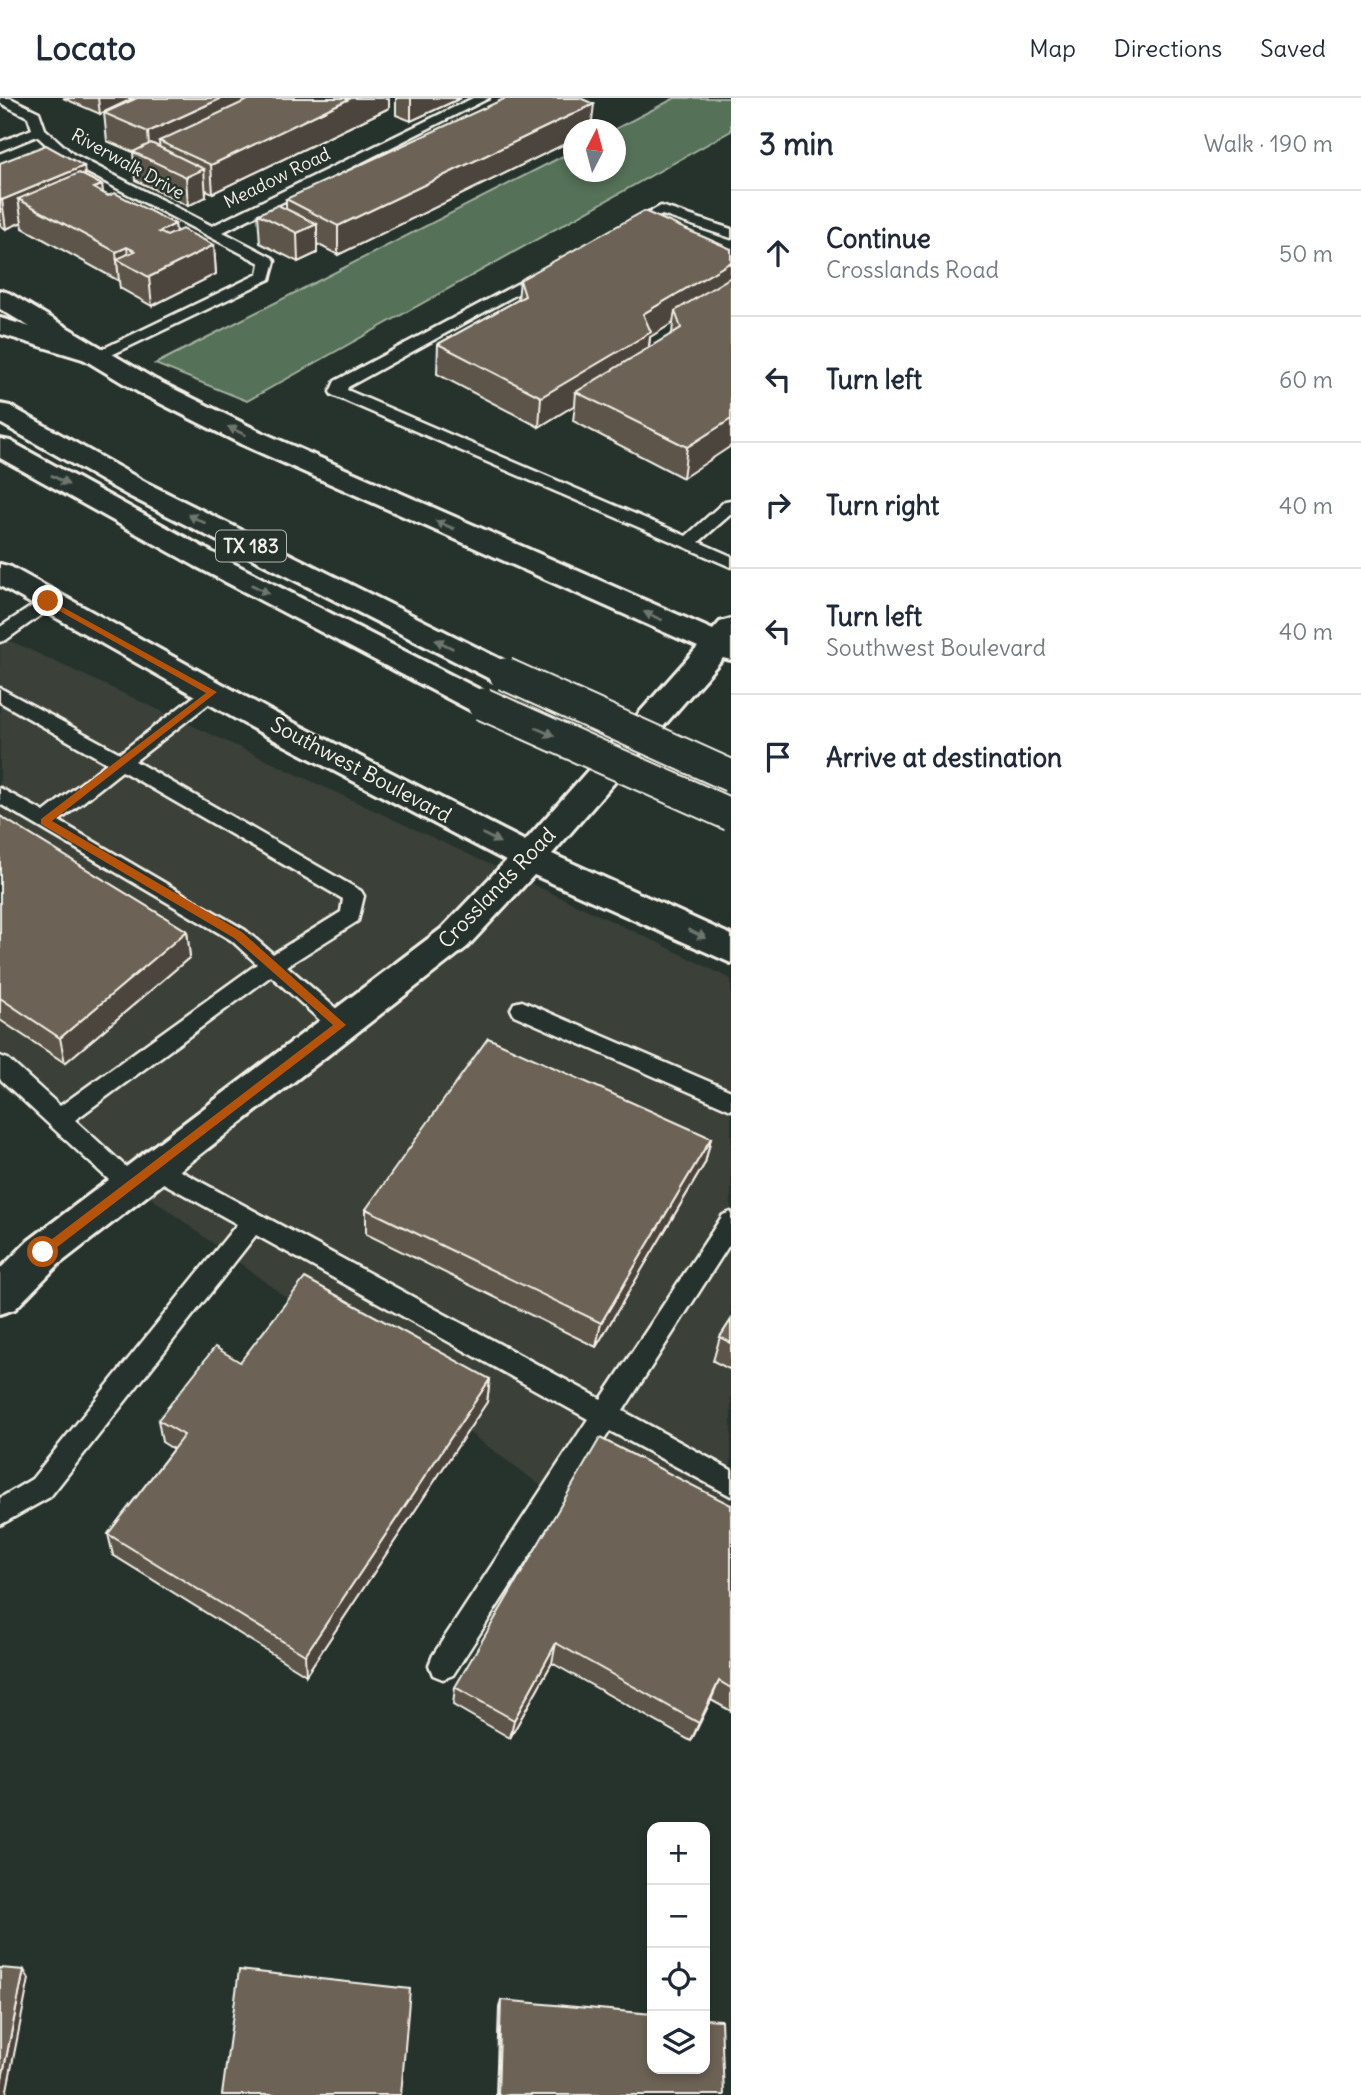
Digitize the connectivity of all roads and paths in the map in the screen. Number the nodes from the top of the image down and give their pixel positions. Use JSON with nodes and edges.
{"nodes":[{"id":1,"x":0,"y":98,"type":"edge"},
{"id":2,"x":483,"y":98,"type":"edge"},
{"id":3,"x":39,"y":131,"type":"junction"},
{"id":4,"x":0,"y":147,"type":"edge"},
{"id":5,"x":212,"y":232,"type":"junction"},
{"id":6,"x":731,"y":234,"type":"edge"},
{"id":7,"x":614,"y":236,"type":"edge"},
{"id":8,"x":555,"y":268,"type":"edge"},
{"id":9,"x":0,"y":298,"type":"edge"},
{"id":10,"x":0,"y":326,"type":"edge"},
{"id":11,"x":99,"y":356,"type":"junction"},
{"id":12,"x":0,"y":412,"type":"edge"},
{"id":13,"x":0,"y":447,"type":"edge"},
{"id":14,"x":731,"y":505,"type":"edge"},
{"id":15,"x":688,"y":543,"type":"junction"},
{"id":16,"x":731,"y":562,"type":"edge"},
{"id":17,"x":0,"y":573,"type":"edge"},
{"id":18,"x":48,"y":601,"type":"junction"},
{"id":19,"x":0,"y":636,"type":"edge"},
{"id":20,"x":726,"y":641,"type":"edge"},
{"id":21,"x":212,"y":692,"type":"junction"},
{"id":22,"x":0,"y":694,"type":"edge"},
{"id":23,"x":120,"y":762,"type":"junction"},
{"id":24,"x":731,"y":776,"type":"edge"},
{"id":25,"x":0,"y":795,"type":"edge"},
{"id":26,"x":731,"y":815,"type":"edge"},
{"id":27,"x":45,"y":821,"type":"junction"},
{"id":28,"x":530,"y":858,"type":"junction"},
{"id":29,"x":731,"y":950,"type":"edge"},
{"id":30,"x":271,"y":965,"type":"junction"},
{"id":31,"x":522,"y":1009,"type":"dead end"},
{"id":32,"x":340,"y":1025,"type":"junction"},
{"id":33,"x":0,"y":1065,"type":"edge"},
{"id":34,"x":731,"y":1101,"type":"edge"},
{"id":35,"x":58,"y":1120,"type":"junction"},
{"id":36,"x":143,"y":1176,"type":"junction"},
{"id":37,"x":253,"y":1221,"type":"junction"},
{"id":38,"x":731,"y":1222,"type":"edge"},
{"id":39,"x":0,"y":1296,"type":"edge"},
{"id":40,"x":607,"y":1416,"type":"junction"},
{"id":41,"x":731,"y":1484,"type":"edge"},
{"id":42,"x":0,"y":1513,"type":"edge"},
{"id":43,"x":443,"y":1665,"type":"dead end"}],
"edges":[{"from":1,"to":3,"type":"lane","name":"Riverwalk Drive"},
{"from":2,"to":5,"type":"lane","name":"Meadow Road"},
{"from":3,"to":4,"type":"lane"},
{"from":3,"to":5,"type":"lane","name":"Riverwalk Drive"},
{"from":5,"to":11,"type":"lane","name":"Meadow Road"},
{"from":6,"to":7,"type":"lane"},
{"from":8,"to":15,"type":"lane"},
{"from":9,"to":11,"type":"main road"},
{"from":10,"to":11,"type":"main road"},
{"from":20,"to":11,"type":"main road","one_way":true},
{"from":24,"to":12,"type":"main road","number":"TX 183","one_way":true,"bridge":true},
{"from":13,"to":26,"type":"main road","number":"TX 183","one_way":true,"bridge":true},
{"from":14,"to":15,"type":"lane"},
{"from":15,"to":16,"type":"lane"},
{"from":17,"to":18,"type":"main road","name":"Southwest Boulevard"},
{"from":18,"to":19,"type":"lane"},
{"from":18,"to":21,"type":"main road","name":"Southwest Boulevard"},
{"from":20,"to":28,"type":"main road","name":"Crosslands Road"},
{"from":21,"to":23,"type":"lane"},
{"from":21,"to":28,"type":"main road","name":"Southwest Boulevard","one_way":true},
{"from":22,"to":23,"type":"lane"},
{"from":23,"to":27,"type":"lane"},
{"from":23,"to":30,"type":"lane"},
{"from":25,"to":27,"type":"lane"},
{"from":27,"to":30,"type":"lane"},
{"from":28,"to":29,"type":"main road","name":"Southwest Boulevard","one_way":true},
{"from":28,"to":32,"type":"main road","name":"Crosslands Road"},
{"from":30,"to":32,"type":"lane"},
{"from":30,"to":35,"type":"lane"},
{"from":31,"to":34,"type":"lane"},
{"from":32,"to":36,"type":"main road","name":"Crosslands Road"},
{"from":33,"to":35,"type":"lane"},
{"from":35,"to":36,"type":"lane"},
{"from":36,"to":37,"type":"lane"},
{"from":36,"to":39,"type":"main road","name":"Crosslands Road"},
{"from":37,"to":40,"type":"lane"},
{"from":37,"to":42,"type":"lane"},
{"from":38,"to":40,"type":"lane"},
{"from":40,"to":41,"type":"lane"},
{"from":40,"to":43,"type":"lane"}]}
